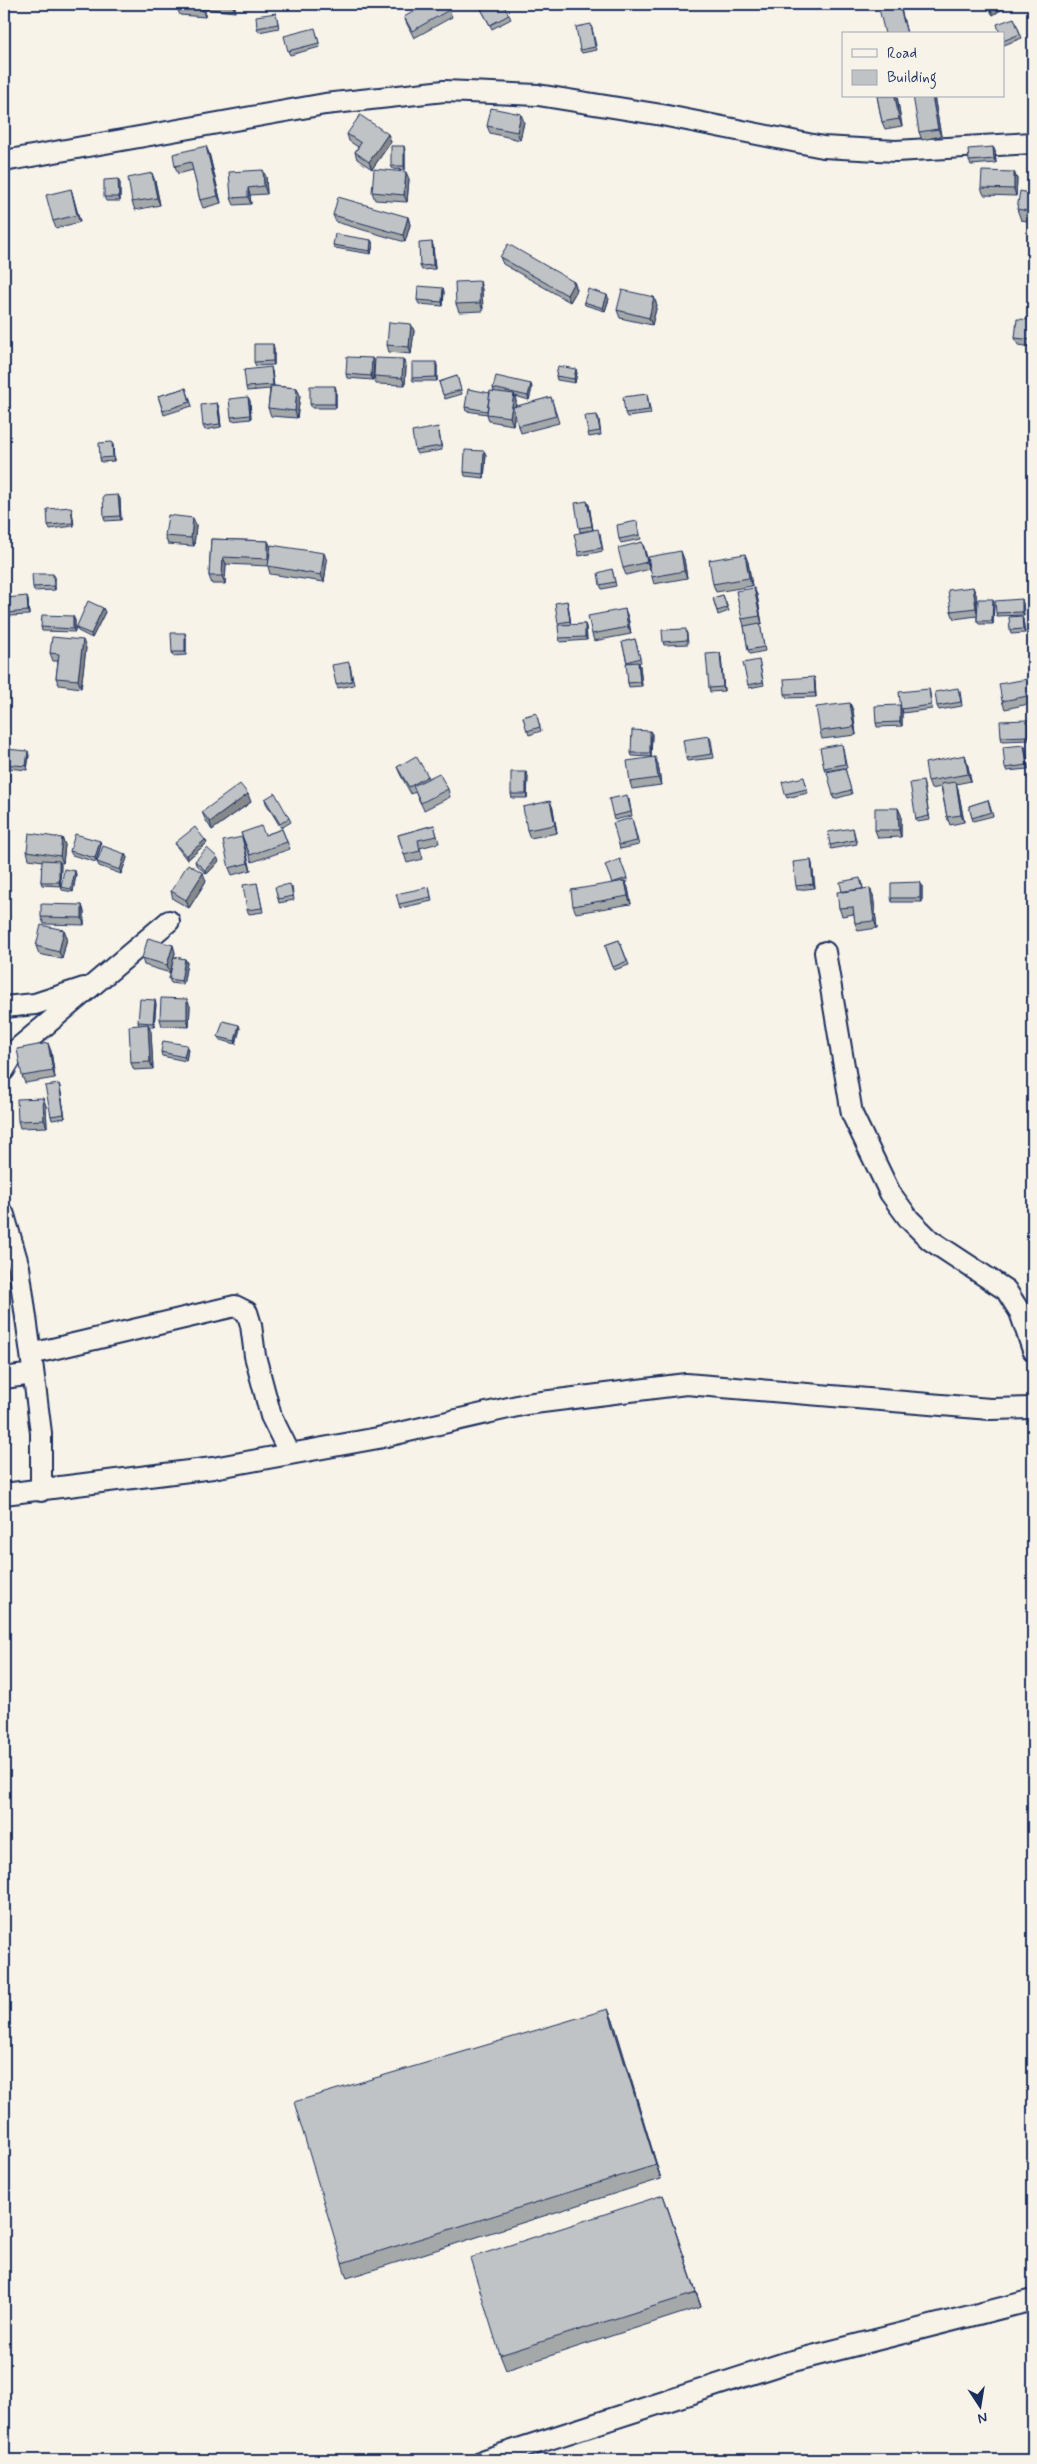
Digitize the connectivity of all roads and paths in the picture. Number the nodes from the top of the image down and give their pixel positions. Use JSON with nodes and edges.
{"nodes":[{"id":1,"x":1033,"y":143,"type":"edge"},
{"id":2,"x":4,"y":161,"type":"edge"},
{"id":3,"x":169,"y":921,"type":"dead end"},
{"id":4,"x":825,"y":952,"type":"dead end"},
{"id":5,"x":95,"y":984,"type":"junction"},
{"id":6,"x":4,"y":1007,"type":"edge"},
{"id":7,"x":4,"y":1070,"type":"edge"},
{"id":8,"x":4,"y":1214,"type":"edge"},
{"id":9,"x":1033,"y":1350,"type":"edge"},
{"id":10,"x":31,"y":1354,"type":"junction"},
{"id":11,"x":33,"y":1374,"type":"junction"},
{"id":12,"x":4,"y":1378,"type":"edge"},
{"id":13,"x":1033,"y":1408,"type":"edge"},
{"id":14,"x":290,"y":1454,"type":"junction"},
{"id":15,"x":41,"y":1491,"type":"junction"},
{"id":16,"x":4,"y":1494,"type":"edge"},
{"id":17,"x":1033,"y":2300,"type":"edge"},
{"id":18,"x":484,"y":2460,"type":"edge"}],
"edges":[{"from":1,"to":2,"type":"street"},
{"from":3,"to":5,"type":"street"},
{"from":4,"to":9,"type":"street"},
{"from":5,"to":6,"type":"street"},
{"from":5,"to":7,"type":"street"},
{"from":8,"to":10,"type":"street"},
{"from":10,"to":11,"type":"street"},
{"from":10,"to":14,"type":"street"},
{"from":11,"to":12,"type":"street"},
{"from":11,"to":15,"type":"street"},
{"from":13,"to":14,"type":"street"},
{"from":14,"to":15,"type":"street"},
{"from":15,"to":16,"type":"street"},
{"from":17,"to":18,"type":"street"}]}
